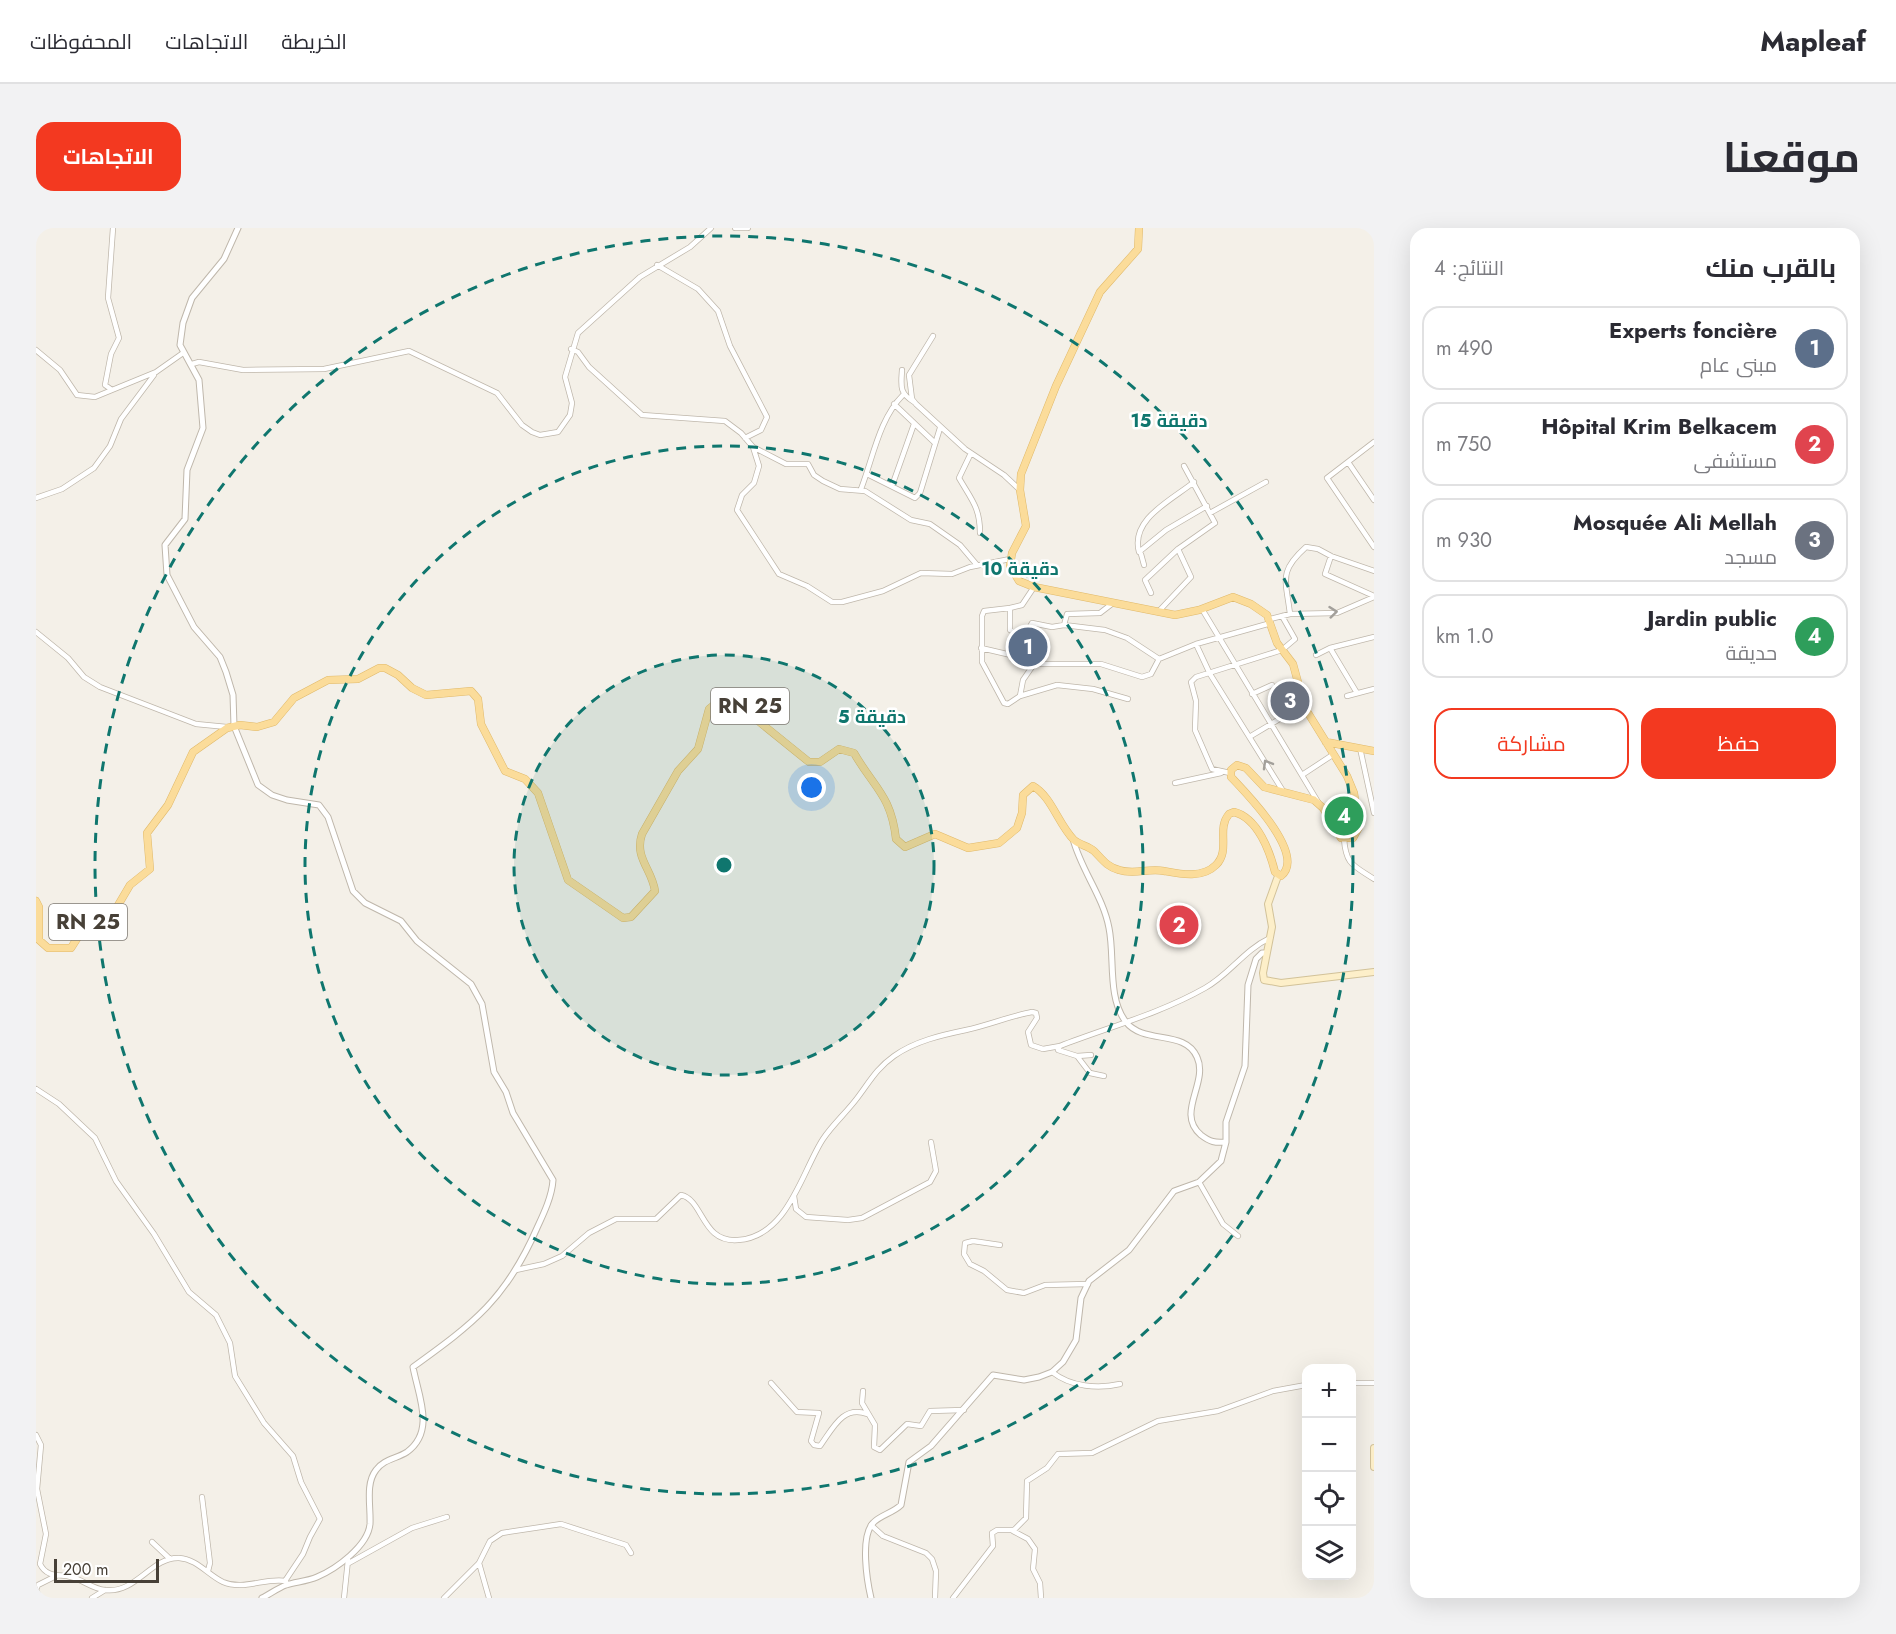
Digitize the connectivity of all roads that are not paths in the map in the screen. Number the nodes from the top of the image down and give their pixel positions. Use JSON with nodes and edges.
{"nodes":[{"id":1,"x":112,"y":228,"type":"edge"},
{"id":2,"x":238,"y":228,"type":"edge"},
{"id":3,"x":711,"y":228,"type":"edge"},
{"id":4,"x":735,"y":228,"type":"edge"},
{"id":5,"x":748,"y":228,"type":"edge"},
{"id":6,"x":1139,"y":228,"type":"edge"},
{"id":7,"x":657,"y":265,"type":"junction"},
{"id":8,"x":933,"y":336,"type":"dead end"},
{"id":9,"x":571,"y":349,"type":"junction"},
{"id":10,"x":36,"y":350,"type":"edge"},
{"id":11,"x":183,"y":353,"type":"junction"},
{"id":12,"x":192,"y":364,"type":"junction"},
{"id":13,"x":902,"y":370,"type":"dead end"},
{"id":14,"x":156,"y":372,"type":"junction"},
{"id":15,"x":112,"y":390,"type":"junction"},
{"id":16,"x":903,"y":395,"type":"junction"},
{"id":17,"x":894,"y":404,"type":"junction"},
{"id":18,"x":916,"y":404,"type":"junction"},
{"id":19,"x":914,"y":423,"type":"junction"},
{"id":20,"x":940,"y":428,"type":"junction"},
{"id":21,"x":745,"y":438,"type":"junction"},
{"id":22,"x":935,"y":443,"type":"junction"},
{"id":23,"x":1372,"y":443,"type":"edge"},
{"id":24,"x":753,"y":447,"type":"junction"},
{"id":25,"x":1374,"y":450,"type":"edge"},
{"id":26,"x":971,"y":453,"type":"junction"},
{"id":27,"x":1348,"y":462,"type":"junction"},
{"id":28,"x":1184,"y":466,"type":"dead end"},
{"id":29,"x":867,"y":474,"type":"junction"},
{"id":30,"x":1194,"y":482,"type":"junction"},
{"id":31,"x":1266,"y":482,"type":"dead end"},
{"id":32,"x":892,"y":486,"type":"junction"},
{"id":33,"x":861,"y":489,"type":"junction"},
{"id":34,"x":1020,"y":490,"type":"junction"},
{"id":35,"x":36,"y":498,"type":"edge"},
{"id":36,"x":1374,"y":500,"type":"edge"},
{"id":37,"x":1207,"y":506,"type":"junction"},
{"id":38,"x":1210,"y":513,"type":"junction"},
{"id":39,"x":980,"y":533,"type":"dead end"},
{"id":40,"x":1374,"y":547,"type":"edge"},
{"id":41,"x":1178,"y":549,"type":"junction"},
{"id":42,"x":1141,"y":554,"type":"junction"},
{"id":43,"x":1332,"y":556,"type":"junction"},
{"id":44,"x":1010,"y":559,"type":"junction"},
{"id":45,"x":977,"y":565,"type":"junction"},
{"id":46,"x":1144,"y":566,"type":"dead end"},
{"id":47,"x":1374,"y":571,"type":"edge"},
{"id":48,"x":1034,"y":587,"type":"junction"},
{"id":49,"x":1150,"y":593,"type":"dead end"},
{"id":50,"x":1374,"y":597,"type":"edge"},
{"id":51,"x":1113,"y":603,"type":"junction"},
{"id":52,"x":1010,"y":608,"type":"junction"},
{"id":53,"x":1202,"y":609,"type":"junction"},
{"id":54,"x":1158,"y":612,"type":"junction"},
{"id":55,"x":1290,"y":615,"type":"junction"},
{"id":56,"x":1282,"y":616,"type":"junction"},
{"id":57,"x":1270,"y":621,"type":"junction"},
{"id":58,"x":1064,"y":624,"type":"junction"},
{"id":59,"x":36,"y":632,"type":"edge"},
{"id":60,"x":1217,"y":637,"type":"junction"},
{"id":61,"x":1374,"y":637,"type":"edge"},
{"id":62,"x":1196,"y":644,"type":"junction"},
{"id":63,"x":981,"y":648,"type":"junction"},
{"id":64,"x":1330,"y":648,"type":"junction"},
{"id":65,"x":1282,"y":650,"type":"junction"},
{"id":66,"x":1011,"y":655,"type":"dead end"},
{"id":67,"x":1316,"y":655,"type":"dead end"},
{"id":68,"x":1159,"y":659,"type":"junction"},
{"id":69,"x":1234,"y":665,"type":"junction"},
{"id":70,"x":1210,"y":674,"type":"junction"},
{"id":71,"x":1272,"y":685,"type":"dead end"},
{"id":72,"x":1374,"y":689,"type":"edge"},
{"id":73,"x":1356,"y":693,"type":"junction"},
{"id":74,"x":1252,"y":694,"type":"junction"},
{"id":75,"x":1020,"y":696,"type":"junction"},
{"id":76,"x":1347,"y":696,"type":"dead end"},
{"id":77,"x":1128,"y":699,"type":"dead end"},
{"id":78,"x":1303,"y":705,"type":"junction"},
{"id":79,"x":1271,"y":724,"type":"junction"},
{"id":80,"x":233,"y":726,"type":"junction"},
{"id":81,"x":1251,"y":736,"type":"junction"},
{"id":82,"x":1326,"y":742,"type":"junction"},
{"id":83,"x":1360,"y":748,"type":"junction"},
{"id":84,"x":1374,"y":751,"type":"edge"},
{"id":85,"x":1334,"y":754,"type":"junction"},
{"id":86,"x":1221,"y":773,"type":"junction"},
{"id":87,"x":1230,"y":773,"type":"junction"},
{"id":88,"x":1302,"y":775,"type":"junction"},
{"id":89,"x":1175,"y":783,"type":"dead end"},
{"id":90,"x":1283,"y":791,"type":"junction"},
{"id":91,"x":1372,"y":791,"type":"edge"},
{"id":92,"x":1319,"y":804,"type":"junction"},
{"id":93,"x":1374,"y":813,"type":"edge"},
{"id":94,"x":1073,"y":839,"type":"junction"},
{"id":95,"x":1344,"y":839,"type":"junction"},
{"id":96,"x":1278,"y":876,"type":"junction"},
{"id":97,"x":1374,"y":879,"type":"edge"},
{"id":98,"x":36,"y":901,"type":"edge"},
{"id":99,"x":1270,"y":938,"type":"junction"},
{"id":100,"x":1266,"y":953,"type":"junction"},
{"id":101,"x":1374,"y":972,"type":"edge"},
{"id":102,"x":1127,"y":1023,"type":"junction"},
{"id":103,"x":1060,"y":1046,"type":"junction"},
{"id":104,"x":1091,"y":1055,"type":"dead end"},
{"id":105,"x":1077,"y":1056,"type":"junction"},
{"id":106,"x":1104,"y":1076,"type":"dead end"},
{"id":107,"x":36,"y":1089,"type":"edge"},
{"id":108,"x":931,"y":1142,"type":"dead end"},
{"id":109,"x":1226,"y":1142,"type":"junction"},
{"id":110,"x":1200,"y":1182,"type":"junction"},
{"id":111,"x":794,"y":1196,"type":"junction"},
{"id":112,"x":1238,"y":1236,"type":"dead end"},
{"id":113,"x":1000,"y":1245,"type":"dead end"},
{"id":114,"x":516,"y":1270,"type":"junction"},
{"id":115,"x":1088,"y":1284,"type":"junction"},
{"id":116,"x":1052,"y":1372,"type":"junction"},
{"id":117,"x":771,"y":1383,"type":"dead end"},
{"id":118,"x":1356,"y":1383,"type":"edge"},
{"id":119,"x":1374,"y":1383,"type":"edge"},
{"id":120,"x":1120,"y":1384,"type":"dead end"},
{"id":121,"x":1302,"y":1385,"type":"edge"},
{"id":122,"x":863,"y":1391,"type":"dead end"},
{"id":123,"x":964,"y":1410,"type":"junction"},
{"id":124,"x":867,"y":1414,"type":"junction"},
{"id":125,"x":36,"y":1435,"type":"edge"},
{"id":126,"x":1374,"y":1448,"type":"edge"},
{"id":127,"x":1374,"y":1467,"type":"edge"},
{"id":128,"x":202,"y":1497,"type":"dead end"},
{"id":129,"x":447,"y":1517,"type":"dead end"},
{"id":130,"x":871,"y":1525,"type":"junction"},
{"id":131,"x":1013,"y":1530,"type":"junction"},
{"id":132,"x":152,"y":1542,"type":"dead end"},
{"id":133,"x":631,"y":1552,"type":"dead end"},
{"id":134,"x":170,"y":1559,"type":"junction"},
{"id":135,"x":348,"y":1560,"type":"junction"},
{"id":136,"x":479,"y":1563,"type":"junction"},
{"id":137,"x":208,"y":1571,"type":"junction"},
{"id":138,"x":56,"y":1576,"type":"junction"},
{"id":139,"x":285,"y":1581,"type":"junction"},
{"id":140,"x":292,"y":1584,"type":"junction"},
{"id":141,"x":105,"y":1590,"type":"junction"},
{"id":142,"x":40,"y":1598,"type":"edge"},
{"id":143,"x":92,"y":1598,"type":"edge"},
{"id":144,"x":262,"y":1598,"type":"edge"},
{"id":145,"x":344,"y":1598,"type":"edge"},
{"id":146,"x":444,"y":1598,"type":"edge"},
{"id":147,"x":489,"y":1598,"type":"edge"},
{"id":148,"x":872,"y":1598,"type":"edge"},
{"id":149,"x":935,"y":1598,"type":"edge"},
{"id":150,"x":953,"y":1598,"type":"edge"},
{"id":151,"x":1041,"y":1598,"type":"edge"}],
"edges":[{"from":1,"to":15,"type":"street"},
{"from":2,"to":11,"type":"street"},
{"from":3,"to":7,"type":"street"},
{"from":4,"to":5,"type":"street"},
{"from":6,"to":34,"type":"main road"},
{"from":7,"to":9,"type":"street"},
{"from":7,"to":21,"type":"street"},
{"from":8,"to":18,"type":"street"},
{"from":9,"to":12,"type":"street"},
{"from":9,"to":21,"type":"street"},
{"from":10,"to":15,"type":"street"},
{"from":11,"to":12,"type":"street"},
{"from":11,"to":14,"type":"street"},
{"from":12,"to":80,"type":"street"},
{"from":13,"to":16,"type":"street"},
{"from":14,"to":15,"type":"street"},
{"from":14,"to":35,"type":"street"},
{"from":16,"to":17,"type":"street"},
{"from":16,"to":18,"type":"street"},
{"from":17,"to":19,"type":"street"},
{"from":17,"to":29,"type":"street"},
{"from":18,"to":20,"type":"street"},
{"from":19,"to":22,"type":"street"},
{"from":19,"to":32,"type":"street"},
{"from":20,"to":22,"type":"street"},
{"from":20,"to":26,"type":"street"},
{"from":21,"to":24,"type":"street"},
{"from":22,"to":32,"type":"street"},
{"from":23,"to":25,"type":"street"},
{"from":23,"to":27,"type":"street"},
{"from":24,"to":33,"type":"street"},
{"from":24,"to":45,"type":"street"},
{"from":26,"to":34,"type":"street"},
{"from":26,"to":39,"type":"street"},
{"from":27,"to":36,"type":"street"},
{"from":27,"to":40,"type":"street"},
{"from":28,"to":30,"type":"street"},
{"from":29,"to":32,"type":"street"},
{"from":29,"to":33,"type":"street"},
{"from":30,"to":37,"type":"street"},
{"from":30,"to":42,"type":"street"},
{"from":31,"to":38,"type":"street"},
{"from":33,"to":45,"type":"street"},
{"from":34,"to":44,"type":"main road"},
{"from":37,"to":38,"type":"street"},
{"from":37,"to":42,"type":"street"},
{"from":38,"to":41,"type":"street"},
{"from":41,"to":49,"type":"street"},
{"from":41,"to":54,"type":"street"},
{"from":42,"to":46,"type":"street"},
{"from":43,"to":47,"type":"street"},
{"from":43,"to":50,"type":"street"},
{"from":43,"to":55,"type":"street"},
{"from":44,"to":45,"type":"street"},
{"from":44,"to":48,"type":"main road"},
{"from":48,"to":51,"type":"main road"},
{"from":48,"to":52,"type":"street"},
{"from":55,"to":50,"type":"street","one_way":true},
{"from":51,"to":54,"type":"main road"},
{"from":51,"to":58,"type":"street"},
{"from":52,"to":58,"type":"street"},
{"from":52,"to":63,"type":"street"},
{"from":53,"to":54,"type":"main road"},
{"from":53,"to":57,"type":"main road"},
{"from":53,"to":60,"type":"street"},
{"from":55,"to":56,"type":"street"},
{"from":56,"to":57,"type":"street"},
{"from":56,"to":65,"type":"street"},
{"from":57,"to":60,"type":"street"},
{"from":57,"to":65,"type":"main road"},
{"from":58,"to":68,"type":"street"},
{"from":59,"to":80,"type":"street"},
{"from":60,"to":62,"type":"street"},
{"from":60,"to":69,"type":"street"},
{"from":61,"to":64,"type":"street"},
{"from":62,"to":68,"type":"street"},
{"from":62,"to":70,"type":"street"},
{"from":63,"to":66,"type":"street"},
{"from":63,"to":75,"type":"street"},
{"from":64,"to":67,"type":"street"},
{"from":64,"to":73,"type":"street"},
{"from":65,"to":69,"type":"street"},
{"from":65,"to":78,"type":"main road"},
{"from":68,"to":75,"type":"street"},
{"from":69,"to":70,"type":"street"},
{"from":69,"to":74,"type":"street"},
{"from":70,"to":81,"type":"street"},
{"from":70,"to":86,"type":"street"},
{"from":71,"to":74,"type":"street"},
{"from":72,"to":73,"type":"street"},
{"from":73,"to":76,"type":"street"},
{"from":74,"to":79,"type":"street"},
{"from":75,"to":77,"type":"street"},
{"from":78,"to":79,"type":"street"},
{"from":78,"to":82,"type":"main road"},
{"from":79,"to":81,"type":"street"},
{"from":79,"to":88,"type":"street"},
{"from":80,"to":94,"type":"main road","number":"RN 25"},
{"from":80,"to":98,"type":"main road","number":"RN 25"},
{"from":80,"to":114,"type":"street"},
{"from":90,"to":81,"type":"street","one_way":true},
{"from":82,"to":83,"type":"main road"},
{"from":82,"to":85,"type":"main road"},
{"from":83,"to":84,"type":"main road"},
{"from":83,"to":91,"type":"street"},
{"from":85,"to":88,"type":"street"},
{"from":85,"to":95,"type":"main road"},
{"from":86,"to":87,"type":"street"},
{"from":86,"to":89,"type":"street"},
{"from":87,"to":90,"type":"main road"},
{"from":87,"to":96,"type":"main road"},
{"from":88,"to":92,"type":"street"},
{"from":90,"to":92,"type":"main road"},
{"from":91,"to":93,"type":"street"},
{"from":92,"to":95,"type":"main road"},
{"from":94,"to":96,"type":"main road","number":"RN 25"},
{"from":94,"to":102,"type":"street"},
{"from":95,"to":97,"type":"street"},
{"from":96,"to":99,"type":"main road"},
{"from":99,"to":100,"type":"main road"},
{"from":99,"to":102,"type":"street"},
{"from":100,"to":101,"type":"main road"},
{"from":100,"to":109,"type":"street"},
{"from":102,"to":103,"type":"street"},
{"from":102,"to":109,"type":"street"},
{"from":103,"to":105,"type":"street"},
{"from":103,"to":111,"type":"street"},
{"from":104,"to":105,"type":"street"},
{"from":105,"to":106,"type":"street"},
{"from":107,"to":139,"type":"street"},
{"from":108,"to":111,"type":"street"},
{"from":109,"to":110,"type":"street"},
{"from":110,"to":112,"type":"street"},
{"from":110,"to":115,"type":"street"},
{"from":111,"to":114,"type":"street"},
{"from":113,"to":115,"type":"street"},
{"from":114,"to":135,"type":"street"},
{"from":115,"to":116,"type":"street"},
{"from":116,"to":120,"type":"street"},
{"from":116,"to":123,"type":"street"},
{"from":117,"to":124,"type":"street"},
{"from":118,"to":119,"type":"street"},
{"from":121,"to":131,"type":"street"},
{"from":122,"to":124,"type":"street"},
{"from":123,"to":124,"type":"street"},
{"from":123,"to":130,"type":"street"},
{"from":125,"to":138,"type":"street"},
{"from":126,"to":127,"type":"main road"},
{"from":128,"to":137,"type":"street"},
{"from":129,"to":135,"type":"street"},
{"from":130,"to":148,"type":"street"},
{"from":130,"to":149,"type":"street"},
{"from":131,"to":150,"type":"street"},
{"from":131,"to":151,"type":"street"},
{"from":132,"to":134,"type":"street"},
{"from":133,"to":136,"type":"street"},
{"from":134,"to":137,"type":"street"},
{"from":134,"to":141,"type":"street"},
{"from":135,"to":140,"type":"street"},
{"from":135,"to":145,"type":"street"},
{"from":136,"to":146,"type":"street"},
{"from":136,"to":147,"type":"street"},
{"from":137,"to":139,"type":"street"},
{"from":138,"to":141,"type":"street"},
{"from":138,"to":142,"type":"street"},
{"from":139,"to":140,"type":"street"},
{"from":140,"to":144,"type":"street"},
{"from":141,"to":143,"type":"street"}]}
